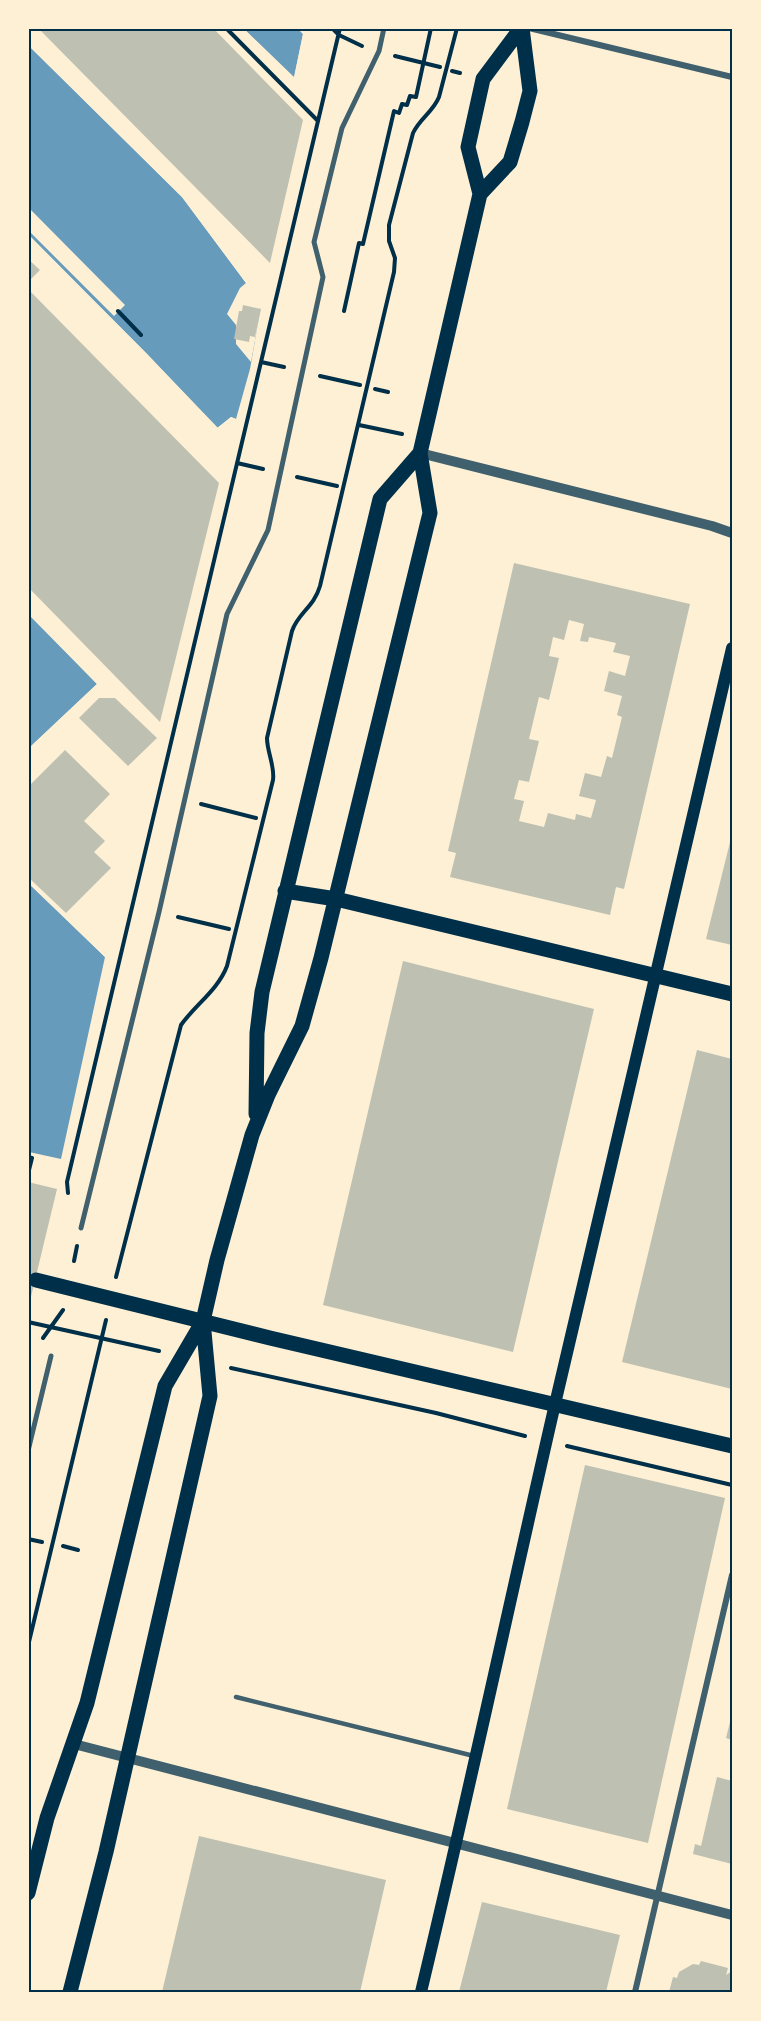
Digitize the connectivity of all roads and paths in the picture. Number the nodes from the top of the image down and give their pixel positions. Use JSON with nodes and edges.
{"nodes":[{"id":1,"x":226,"y":28,"type":"edge"},
{"id":2,"x":332,"y":28,"type":"edge"},
{"id":3,"x":340,"y":28,"type":"edge"},
{"id":4,"x":384,"y":28,"type":"edge"},
{"id":5,"x":431,"y":28,"type":"edge"},
{"id":6,"x":457,"y":28,"type":"edge"},
{"id":7,"x":522,"y":28,"type":"edge"},
{"id":8,"x":529,"y":28,"type":"edge"},
{"id":9,"x":339,"y":35,"type":"junction"},
{"id":10,"x":732,"y":77,"type":"edge"},
{"id":11,"x":318,"y":121,"type":"junction"},
{"id":12,"x":480,"y":194,"type":"junction"},
{"id":13,"x":118,"y":311,"type":"dead end"},
{"id":14,"x":344,"y":311,"type":"dead end"},
{"id":15,"x":141,"y":335,"type":"dead end"},
{"id":16,"x":375,"y":389,"type":"dead end"},
{"id":17,"x":388,"y":392,"type":"dead end"},
{"id":18,"x":359,"y":424,"type":"junction"},
{"id":19,"x":380,"y":429,"type":"dead end"},
{"id":20,"x":420,"y":453,"type":"junction"},
{"id":21,"x":732,"y":533,"type":"edge"},
{"id":22,"x":732,"y":648,"type":"edge"},
{"id":23,"x":160,"y":794,"type":"junction"},
{"id":24,"x":185,"y":800,"type":"junction"},
{"id":25,"x":256,"y":818,"type":"dead end"},
{"id":26,"x":285,"y":891,"type":"junction"},
{"id":27,"x":336,"y":899,"type":"junction"},
{"id":28,"x":133,"y":906,"type":"junction"},
{"id":29,"x":159,"y":912,"type":"junction"},
{"id":30,"x":229,"y":929,"type":"dead end"},
{"id":31,"x":657,"y":976,"type":"junction"},
{"id":32,"x":732,"y":994,"type":"edge"},
{"id":33,"x":252,"y":1135,"type":"junction"},
{"id":34,"x":28,"y":1157,"type":"edge"},
{"id":35,"x":28,"y":1174,"type":"edge"},
{"id":36,"x":81,"y":1228,"type":"junction"},
{"id":37,"x":74,"y":1261,"type":"dead end"},
{"id":38,"x":116,"y":1278,"type":"dead end"},
{"id":39,"x":36,"y":1280,"type":"dead end"},
{"id":40,"x":111,"y":1299,"type":"junction"},
{"id":41,"x":203,"y":1321,"type":"junction"},
{"id":42,"x":51,"y":1356,"type":"dead end"},
{"id":43,"x":555,"y":1404,"type":"junction"},
{"id":44,"x":436,"y":1413,"type":"dead end"},
{"id":45,"x":534,"y":1438,"type":"dead end"},
{"id":46,"x":566,"y":1446,"type":"dead end"},
{"id":47,"x":732,"y":1446,"type":"edge"},
{"id":48,"x":28,"y":1451,"type":"edge"},
{"id":49,"x":732,"y":1485,"type":"edge"},
{"id":50,"x":28,"y":1539,"type":"edge"},
{"id":51,"x":42,"y":1542,"type":"dead end"},
{"id":52,"x":63,"y":1546,"type":"dead end"},
{"id":53,"x":78,"y":1550,"type":"dead end"},
{"id":54,"x":732,"y":1575,"type":"edge"},
{"id":55,"x":28,"y":1646,"type":"edge"},
{"id":56,"x":236,"y":1697,"type":"dead end"},
{"id":57,"x":74,"y":1744,"type":"junction"},
{"id":58,"x":476,"y":1756,"type":"junction"},
{"id":59,"x":127,"y":1758,"type":"junction"},
{"id":60,"x":457,"y":1843,"type":"junction"},
{"id":61,"x":28,"y":1893,"type":"edge"},
{"id":62,"x":657,"y":1895,"type":"junction"},
{"id":63,"x":732,"y":1914,"type":"edge"},
{"id":64,"x":70,"y":1992,"type":"edge"},
{"id":65,"x":421,"y":1992,"type":"edge"},
{"id":66,"x":635,"y":1992,"type":"edge"}],
"edges":[{"from":1,"to":11,"type":"path"},
{"from":2,"to":9,"type":"path"},
{"from":3,"to":9,"type":"path"},
{"from":4,"to":24,"type":"street"},
{"from":5,"to":14,"type":"path"},
{"from":6,"to":18,"type":"path"},
{"from":7,"to":12,"type":"main road"},
{"from":7,"to":12,"type":"main road"},
{"from":8,"to":10,"type":"street"},
{"from":9,"to":11,"type":"path"},
{"from":11,"to":23,"type":"path"},
{"from":12,"to":20,"type":"main road"},
{"from":13,"to":15,"type":"path"},
{"from":16,"to":17,"type":"path"},
{"from":18,"to":19,"type":"path"},
{"from":18,"to":38,"type":"path"},
{"from":20,"to":21,"type":"street"},
{"from":20,"to":26,"type":"main road"},
{"from":20,"to":27,"type":"main road"},
{"from":22,"to":31,"type":"main road"},
{"from":23,"to":24,"type":"path"},
{"from":23,"to":28,"type":"path"},
{"from":24,"to":25,"type":"path"},
{"from":24,"to":29,"type":"street"},
{"from":26,"to":27,"type":"main road"},
{"from":26,"to":33,"type":"main road"},
{"from":27,"to":31,"type":"main road"},
{"from":27,"to":33,"type":"main road"},
{"from":28,"to":29,"type":"path"},
{"from":28,"to":36,"type":"path"},
{"from":29,"to":30,"type":"path"},
{"from":29,"to":36,"type":"street"},
{"from":31,"to":32,"type":"main road"},
{"from":31,"to":43,"type":"main road"},
{"from":33,"to":41,"type":"main road"},
{"from":34,"to":35,"type":"path"},
{"from":36,"to":37,"type":"path"},
{"from":39,"to":40,"type":"main road"},
{"from":40,"to":41,"type":"main road"},
{"from":40,"to":55,"type":"path"},
{"from":41,"to":43,"type":"main road"},
{"from":41,"to":57,"type":"main road"},
{"from":41,"to":59,"type":"main road"},
{"from":42,"to":48,"type":"street"},
{"from":43,"to":47,"type":"main road"},
{"from":43,"to":58,"type":"main road"},
{"from":44,"to":45,"type":"path"},
{"from":46,"to":49,"type":"path"},
{"from":50,"to":51,"type":"path"},
{"from":52,"to":53,"type":"path"},
{"from":54,"to":62,"type":"street"},
{"from":56,"to":58,"type":"lane"},
{"from":57,"to":59,"type":"street"},
{"from":57,"to":61,"type":"main road"},
{"from":58,"to":60,"type":"main road"},
{"from":59,"to":60,"type":"street"},
{"from":59,"to":64,"type":"main road"},
{"from":60,"to":62,"type":"street"},
{"from":60,"to":65,"type":"main road"},
{"from":62,"to":63,"type":"street"},
{"from":62,"to":66,"type":"street"}]}
